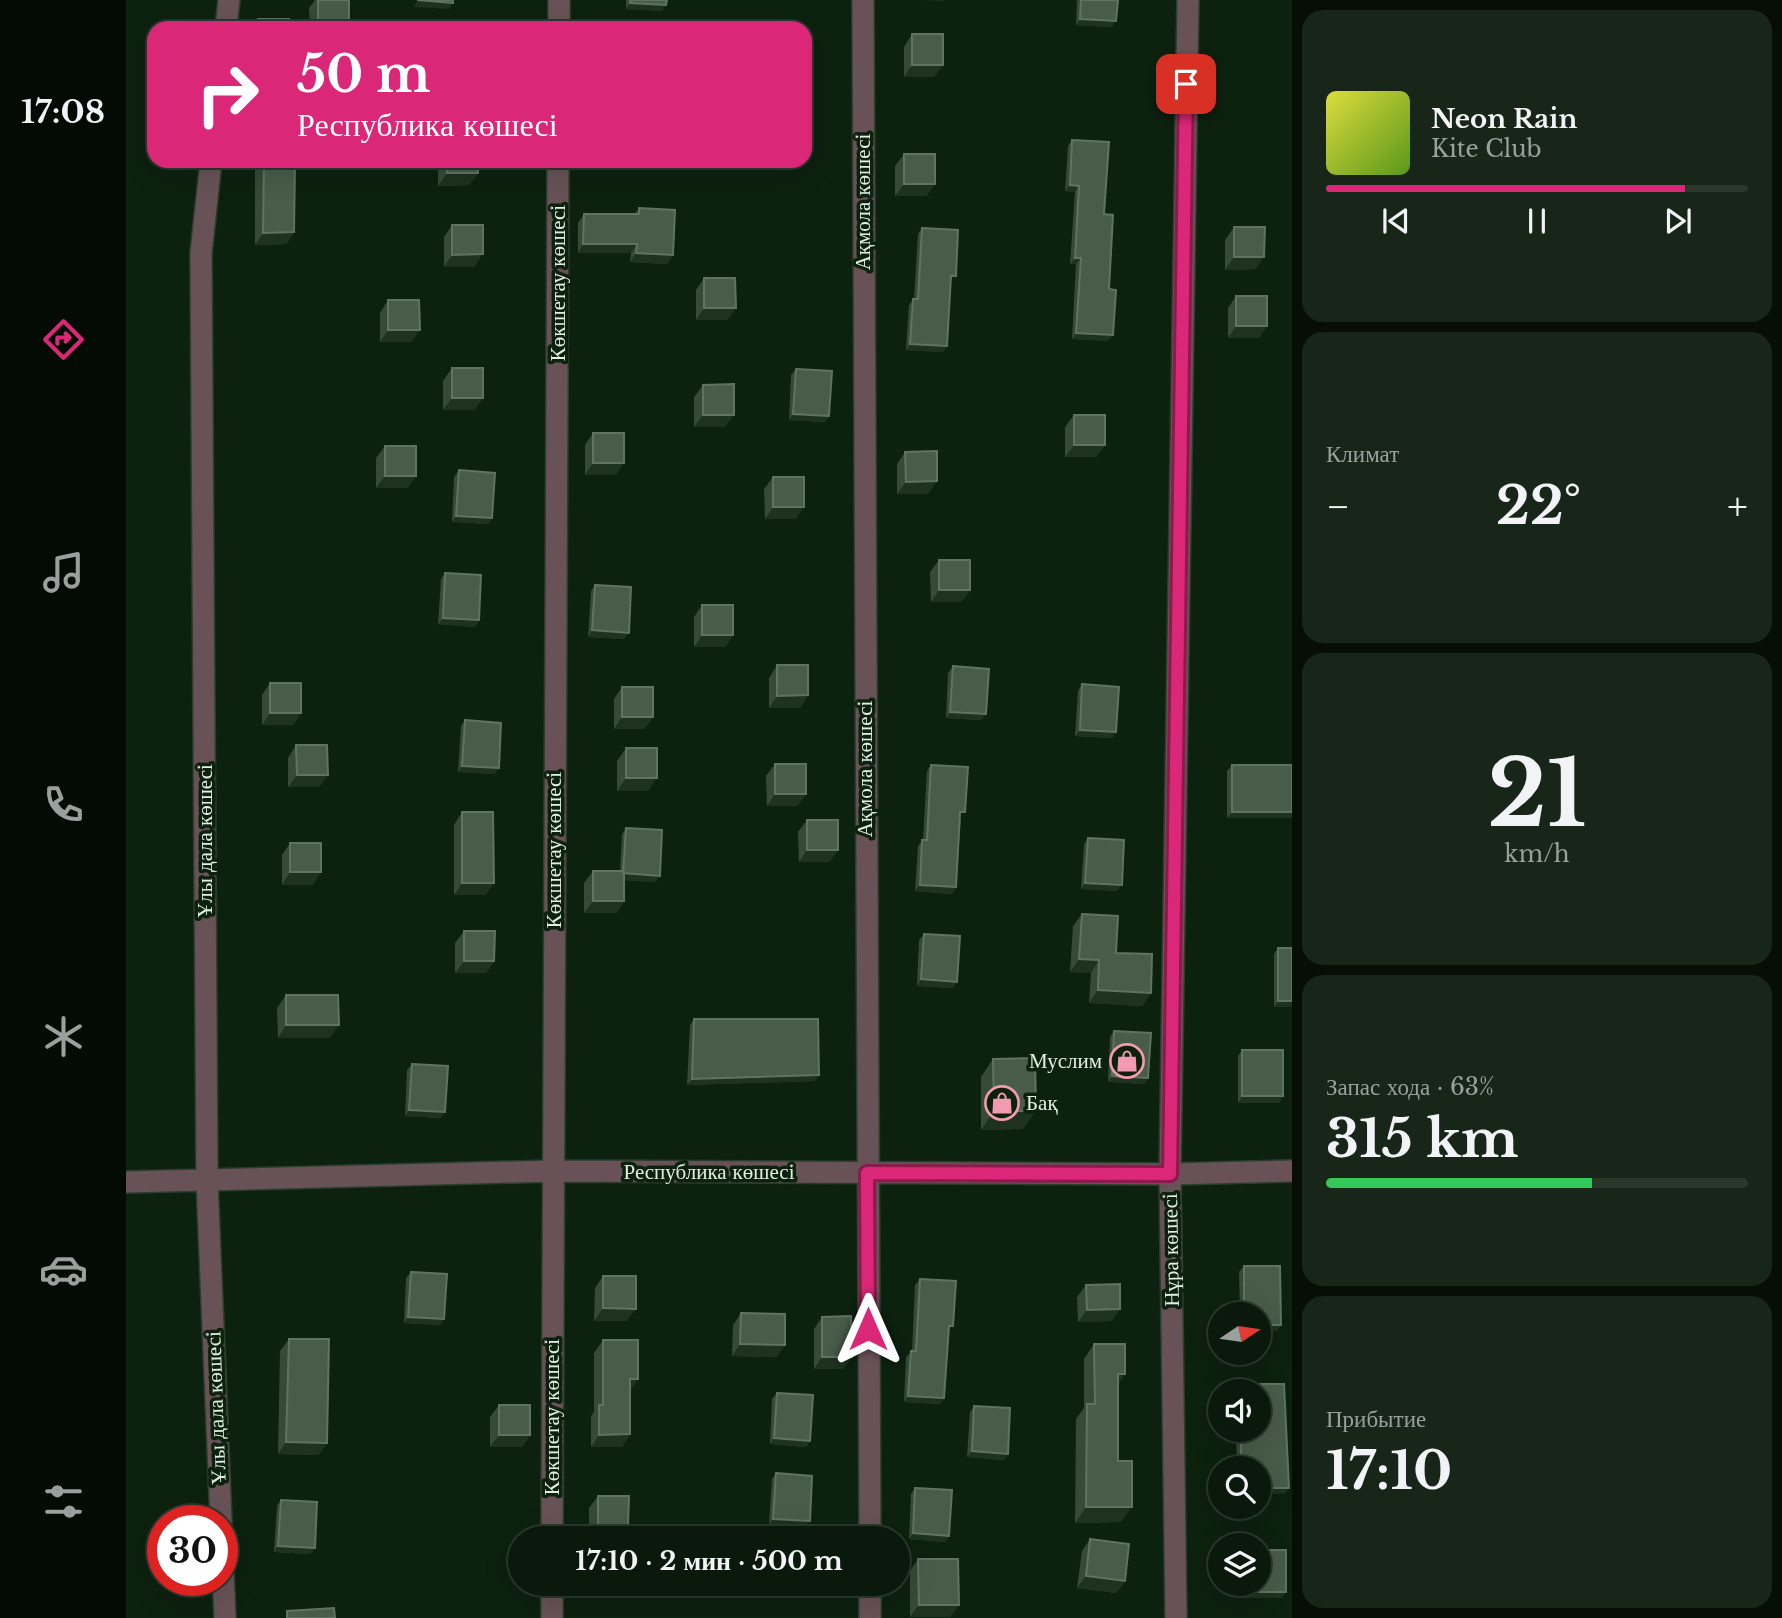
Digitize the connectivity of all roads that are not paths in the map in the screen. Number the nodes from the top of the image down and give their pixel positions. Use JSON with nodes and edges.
{"nodes":[{"id":1,"x":229,"y":0,"type":"edge"},
{"id":2,"x":559,"y":0,"type":"edge"},
{"id":3,"x":863,"y":0,"type":"edge"},
{"id":4,"x":1188,"y":0,"type":"edge"},
{"id":5,"x":227,"y":21,"type":"edge"},
{"id":6,"x":559,"y":21,"type":"edge"},
{"id":7,"x":210,"y":168,"type":"edge"},
{"id":8,"x":558,"y":168,"type":"edge"},
{"id":9,"x":552,"y":1171,"type":"junction"},
{"id":10,"x":1292,"y":1171,"type":"edge"},
{"id":11,"x":867,"y":1173,"type":"junction"},
{"id":12,"x":1170,"y":1174,"type":"junction"},
{"id":13,"x":126,"y":1181,"type":"edge"},
{"id":14,"x":207,"y":1181,"type":"junction"},
{"id":15,"x":220,"y":1505,"type":"edge"},
{"id":16,"x":552,"y":1526,"type":"edge"},
{"id":17,"x":870,"y":1526,"type":"edge"},
{"id":18,"x":224,"y":1596,"type":"edge"},
{"id":19,"x":552,"y":1596,"type":"edge"},
{"id":20,"x":870,"y":1596,"type":"edge"},
{"id":21,"x":225,"y":1618,"type":"edge"},
{"id":22,"x":552,"y":1618,"type":"edge"},
{"id":23,"x":870,"y":1618,"type":"edge"},
{"id":24,"x":1176,"y":1618,"type":"edge"}],
"edges":[{"from":1,"to":5,"type":"street"},
{"from":2,"to":6,"type":"street"},
{"from":3,"to":11,"type":"street","name":"Ақмола көшесі"},
{"from":4,"to":12,"type":"street","name":"Нұра көшесі"},
{"from":7,"to":14,"type":"street","name":"Ұлы дала көшесі"},
{"from":8,"to":9,"type":"street","name":"Көкшетау көшесі"},
{"from":9,"to":11,"type":"street","name":"Республика көшесі"},
{"from":9,"to":14,"type":"street","name":"Республика көшесі"},
{"from":9,"to":16,"type":"street","name":"Көкшетау көшесі"},
{"from":10,"to":12,"type":"street","name":"Республика көшесі"},
{"from":11,"to":12,"type":"street","name":"Республика көшесі"},
{"from":11,"to":17,"type":"street","name":"Ақмола көшесі"},
{"from":12,"to":24,"type":"street","name":"Нұра көшесі"},
{"from":13,"to":14,"type":"street","name":"Республика көшесі"},
{"from":14,"to":15,"type":"street","name":"Ұлы дала көшесі"},
{"from":18,"to":21,"type":"street"},
{"from":19,"to":22,"type":"street"},
{"from":20,"to":23,"type":"street"}]}
